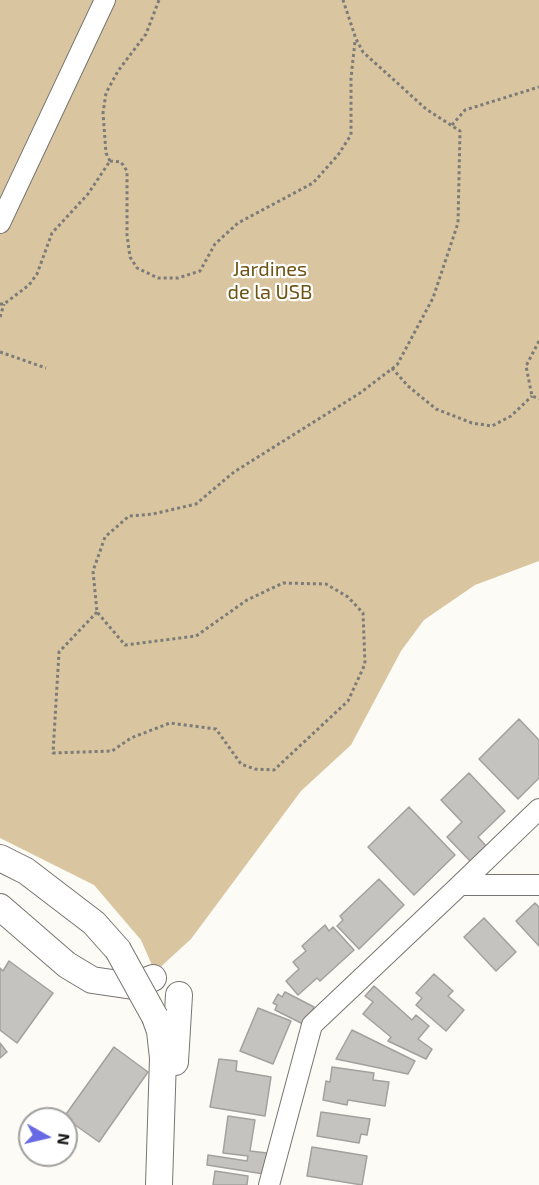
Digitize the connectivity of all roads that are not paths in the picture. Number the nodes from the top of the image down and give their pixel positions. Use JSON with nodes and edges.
{"nodes":[{"id":1,"x":105,"y":0,"type":"edge"},
{"id":2,"x":0,"y":223,"type":"edge"},
{"id":3,"x":539,"y":809,"type":"edge"},
{"id":4,"x":0,"y":858,"type":"edge"},
{"id":5,"x":460,"y":885,"type":"junction"},
{"id":6,"x":539,"y":885,"type":"edge"},
{"id":7,"x":0,"y":908,"type":"edge"},
{"id":8,"x":153,"y":978,"type":"dead end"},
{"id":9,"x":179,"y":995,"type":"dead end"},
{"id":10,"x":162,"y":1127,"type":"junction"},
{"id":11,"x":159,"y":1185,"type":"edge"},
{"id":12,"x":269,"y":1185,"type":"edge"}],
"edges":[{"from":1,"to":2,"type":"street"},
{"from":3,"to":5,"type":"street"},
{"from":4,"to":10,"type":"main road","bridge":true},
{"from":5,"to":6,"type":"street"},
{"from":5,"to":12,"type":"street"},
{"from":7,"to":8,"type":"main road"},
{"from":9,"to":10,"type":"main road"},
{"from":10,"to":11,"type":"main road"}]}
